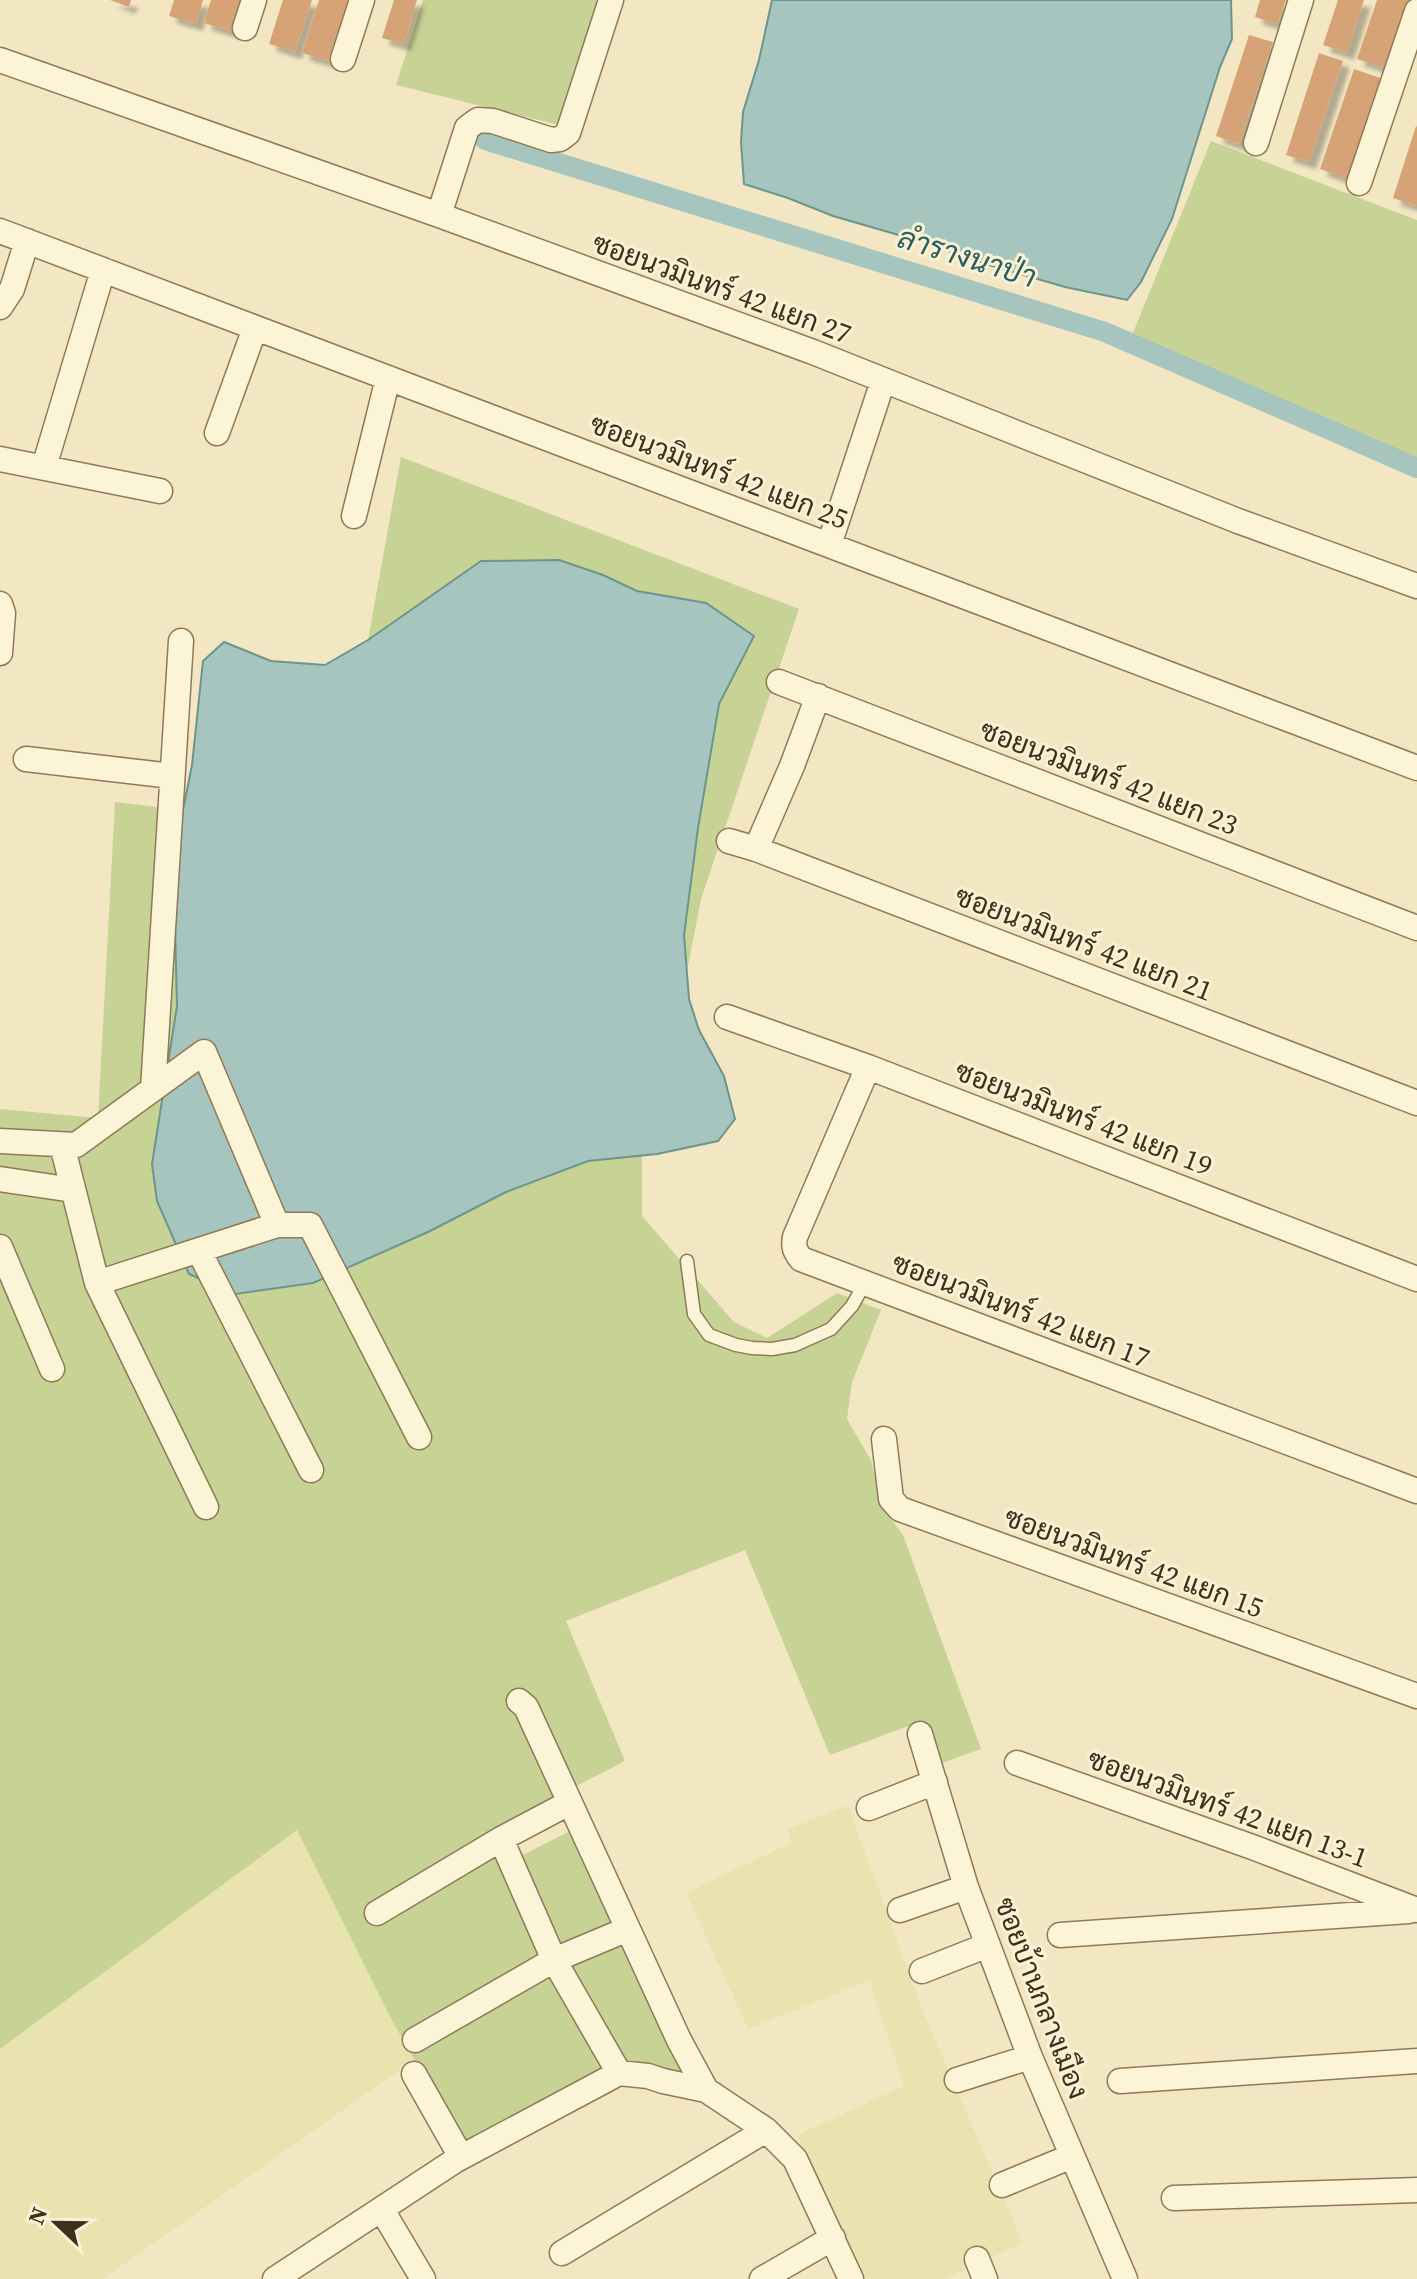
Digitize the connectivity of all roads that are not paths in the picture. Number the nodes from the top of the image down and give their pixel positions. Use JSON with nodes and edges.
{"nodes":[{"id":1,"x":254,"y":0,"type":"edge"},
{"id":2,"x":362,"y":0,"type":"edge"},
{"id":3,"x":611,"y":0,"type":"edge"},
{"id":4,"x":1301,"y":0,"type":"edge"},
{"id":5,"x":1417,"y":11,"type":"edge"},
{"id":6,"x":245,"y":28,"type":"dead end"},
{"id":7,"x":343,"y":59,"type":"dead end"},
{"id":8,"x":0,"y":60,"type":"edge"},
{"id":9,"x":1256,"y":143,"type":"dead end"},
{"id":10,"x":1359,"y":183,"type":"dead end"},
{"id":11,"x":439,"y":215,"type":"junction"},
{"id":12,"x":0,"y":231,"type":"edge"},
{"id":13,"x":27,"y":241,"type":"junction"},
{"id":14,"x":103,"y":270,"type":"junction"},
{"id":15,"x":0,"y":307,"type":"edge"},
{"id":16,"x":255,"y":328,"type":"junction"},
{"id":17,"x":388,"y":378,"type":"junction"},
{"id":18,"x":883,"y":381,"type":"junction"},
{"id":19,"x":217,"y":433,"type":"dead end"},
{"id":20,"x":0,"y":459,"type":"edge"},
{"id":21,"x":44,"y":467,"type":"junction"},
{"id":22,"x":160,"y":491,"type":"dead end"},
{"id":23,"x":354,"y":516,"type":"dead end"},
{"id":24,"x":829,"y":545,"type":"junction"},
{"id":25,"x":1417,"y":586,"type":"edge"},
{"id":26,"x":0,"y":604,"type":"edge"},
{"id":27,"x":181,"y":641,"type":"dead end"},
{"id":28,"x":0,"y":653,"type":"edge"},
{"id":29,"x":779,"y":682,"type":"dead end"},
{"id":30,"x":818,"y":696,"type":"junction"},
{"id":31,"x":26,"y":759,"type":"dead end"},
{"id":32,"x":1417,"y":768,"type":"edge"},
{"id":33,"x":172,"y":776,"type":"junction"},
{"id":34,"x":729,"y":841,"type":"dead end"},
{"id":35,"x":756,"y":849,"type":"junction"},
{"id":36,"x":1417,"y":928,"type":"edge"},
{"id":37,"x":727,"y":1017,"type":"dead end"},
{"id":38,"x":868,"y":1067,"type":"junction"},
{"id":39,"x":153,"y":1089,"type":"junction"},
{"id":40,"x":1417,"y":1103,"type":"edge"},
{"id":41,"x":0,"y":1141,"type":"edge"},
{"id":42,"x":62,"y":1145,"type":"junction"},
{"id":43,"x":0,"y":1179,"type":"edge"},
{"id":44,"x":73,"y":1190,"type":"junction"},
{"id":45,"x":277,"y":1225,"type":"junction"},
{"id":46,"x":0,"y":1247,"type":"edge"},
{"id":47,"x":199,"y":1251,"type":"junction"},
{"id":48,"x":687,"y":1261,"type":"dead end"},
{"id":49,"x":1417,"y":1279,"type":"edge"},
{"id":50,"x":97,"y":1283,"type":"junction"},
{"id":51,"x":865,"y":1283,"type":"junction"},
{"id":52,"x":52,"y":1369,"type":"dead end"},
{"id":53,"x":419,"y":1437,"type":"dead end"},
{"id":54,"x":884,"y":1439,"type":"dead end"},
{"id":55,"x":311,"y":1470,"type":"dead end"},
{"id":56,"x":1417,"y":1491,"type":"edge"},
{"id":57,"x":206,"y":1507,"type":"dead end"},
{"id":58,"x":1417,"y":1696,"type":"edge"},
{"id":59,"x":519,"y":1701,"type":"dead end"},
{"id":60,"x":920,"y":1734,"type":"dead end"},
{"id":61,"x":1017,"y":1763,"type":"dead end"},
{"id":62,"x":935,"y":1782,"type":"junction"},
{"id":63,"x":569,"y":1803,"type":"junction"},
{"id":64,"x":869,"y":1808,"type":"dead end"},
{"id":65,"x":501,"y":1839,"type":"junction"},
{"id":66,"x":966,"y":1887,"type":"junction"},
{"id":67,"x":900,"y":1910,"type":"dead end"},
{"id":68,"x":1417,"y":1910,"type":"edge"},
{"id":69,"x":377,"y":1913,"type":"dead end"},
{"id":70,"x":628,"y":1929,"type":"junction"},
{"id":71,"x":1060,"y":1935,"type":"dead end"},
{"id":72,"x":988,"y":1945,"type":"junction"},
{"id":73,"x":554,"y":1960,"type":"junction"},
{"id":74,"x":922,"y":1971,"type":"dead end"},
{"id":75,"x":415,"y":2040,"type":"dead end"},
{"id":76,"x":1030,"y":2057,"type":"junction"},
{"id":77,"x":1417,"y":2061,"type":"edge"},
{"id":78,"x":619,"y":2073,"type":"junction"},
{"id":79,"x":414,"y":2074,"type":"dead end"},
{"id":80,"x":957,"y":2080,"type":"dead end"},
{"id":81,"x":1120,"y":2081,"type":"dead end"},
{"id":82,"x":706,"y":2090,"type":"junction"},
{"id":83,"x":766,"y":2130,"type":"junction"},
{"id":84,"x":1072,"y":2156,"type":"junction"},
{"id":85,"x":461,"y":2157,"type":"junction"},
{"id":86,"x":1002,"y":2185,"type":"dead end"},
{"id":87,"x":1417,"y":2190,"type":"edge"},
{"id":88,"x":1174,"y":2198,"type":"dead end"},
{"id":89,"x":382,"y":2210,"type":"junction"},
{"id":90,"x":833,"y":2238,"type":"junction"},
{"id":91,"x":562,"y":2253,"type":"dead end"},
{"id":92,"x":275,"y":2279,"type":"edge"},
{"id":93,"x":423,"y":2279,"type":"edge"},
{"id":94,"x":762,"y":2279,"type":"edge"},
{"id":95,"x":851,"y":2279,"type":"edge"},
{"id":96,"x":1125,"y":2279,"type":"edge"}],
"edges":[{"from":1,"to":6,"type":"street"},
{"from":2,"to":7,"type":"street"},
{"from":3,"to":11,"type":"street"},
{"from":4,"to":9,"type":"street"},
{"from":5,"to":10,"type":"street"},
{"from":8,"to":11,"type":"street","name":"ซอยนวมินทร์ 42 แยก 27"},
{"from":11,"to":18,"type":"street","name":"ซอยนวมินทร์ 42 แยก 27"},
{"from":12,"to":13,"type":"street","name":"ซอยนวมินทร์ 42 แยก 25"},
{"from":13,"to":14,"type":"street","name":"ซอยนวมินทร์ 42 แยก 25"},
{"from":13,"to":15,"type":"street"},
{"from":14,"to":16,"type":"street","name":"ซอยนวมินทร์ 42 แยก 25"},
{"from":14,"to":21,"type":"street"},
{"from":16,"to":17,"type":"street","name":"ซอยนวมินทร์ 42 แยก 25"},
{"from":16,"to":19,"type":"street"},
{"from":17,"to":23,"type":"street"},
{"from":17,"to":24,"type":"street","name":"ซอยนวมินทร์ 42 แยก 25"},
{"from":18,"to":24,"type":"street"},
{"from":18,"to":25,"type":"street","name":"ซอยนวมินทร์ 42 แยก 27"},
{"from":20,"to":21,"type":"street"},
{"from":21,"to":22,"type":"street"},
{"from":24,"to":32,"type":"street","name":"ซอยนวมินทร์ 42 แยก 25"},
{"from":26,"to":28,"type":"street"},
{"from":27,"to":33,"type":"street"},
{"from":29,"to":30,"type":"street","name":"ซอยนวมินทร์ 42 แยก 23"},
{"from":30,"to":35,"type":"street"},
{"from":30,"to":36,"type":"street","name":"ซอยนวมินทร์ 42 แยก 23"},
{"from":31,"to":33,"type":"street"},
{"from":33,"to":39,"type":"street"},
{"from":34,"to":35,"type":"street","name":"ซอยนวมินทร์ 42 แยก 21"},
{"from":35,"to":40,"type":"street","name":"ซอยนวมินทร์ 42 แยก 21"},
{"from":37,"to":38,"type":"street","name":"ซอยนวมินทร์ 42 แยก 19"},
{"from":38,"to":49,"type":"street","name":"ซอยนวมินทร์ 42 แยก 19"},
{"from":38,"to":51,"type":"street","name":"ซอยนวมินทร์ 42 แยก 17"},
{"from":39,"to":42,"type":"street"},
{"from":39,"to":45,"type":"street"},
{"from":41,"to":42,"type":"street"},
{"from":42,"to":44,"type":"street"},
{"from":43,"to":44,"type":"street"},
{"from":44,"to":50,"type":"street"},
{"from":45,"to":47,"type":"street"},
{"from":45,"to":53,"type":"street"},
{"from":46,"to":52,"type":"street"},
{"from":47,"to":50,"type":"street"},
{"from":47,"to":55,"type":"street"},
{"from":48,"to":51,"type":"lane"},
{"from":50,"to":57,"type":"street"},
{"from":51,"to":56,"type":"street","name":"ซอยนวมินทร์ 42 แยก 17"},
{"from":54,"to":58,"type":"street","name":"ซอยนวมินทร์ 42 แยก 15"},
{"from":59,"to":63,"type":"street"},
{"from":60,"to":62,"type":"street","name":"ซอยบ้านกลางเมือง"},
{"from":61,"to":68,"type":"street","name":"ซอยนวมินทร์ 42 แยก 13-1"},
{"from":62,"to":64,"type":"street"},
{"from":62,"to":66,"type":"street","name":"ซอยบ้านกลางเมือง"},
{"from":63,"to":65,"type":"street"},
{"from":63,"to":70,"type":"street"},
{"from":65,"to":69,"type":"street"},
{"from":65,"to":73,"type":"street"},
{"from":66,"to":67,"type":"street"},
{"from":66,"to":72,"type":"street","name":"ซอยบ้านกลางเมือง"},
{"from":68,"to":71,"type":"street"},
{"from":70,"to":73,"type":"street"},
{"from":70,"to":82,"type":"street"},
{"from":72,"to":74,"type":"street"},
{"from":72,"to":76,"type":"street","name":"ซอยบ้านกลางเมือง"},
{"from":73,"to":75,"type":"street"},
{"from":73,"to":78,"type":"street"},
{"from":76,"to":80,"type":"street"},
{"from":76,"to":84,"type":"street","name":"ซอยบ้านกลางเมือง"},
{"from":77,"to":81,"type":"street"},
{"from":78,"to":82,"type":"street"},
{"from":78,"to":85,"type":"street"},
{"from":79,"to":85,"type":"street"},
{"from":82,"to":83,"type":"street"},
{"from":83,"to":90,"type":"street"},
{"from":83,"to":91,"type":"street"},
{"from":84,"to":86,"type":"street"},
{"from":84,"to":96,"type":"street","name":"ซอยบ้านกลางเมือง"},
{"from":85,"to":89,"type":"street"},
{"from":87,"to":88,"type":"street"},
{"from":89,"to":92,"type":"street"},
{"from":89,"to":93,"type":"street"},
{"from":90,"to":94,"type":"street"},
{"from":90,"to":95,"type":"street"}]}
